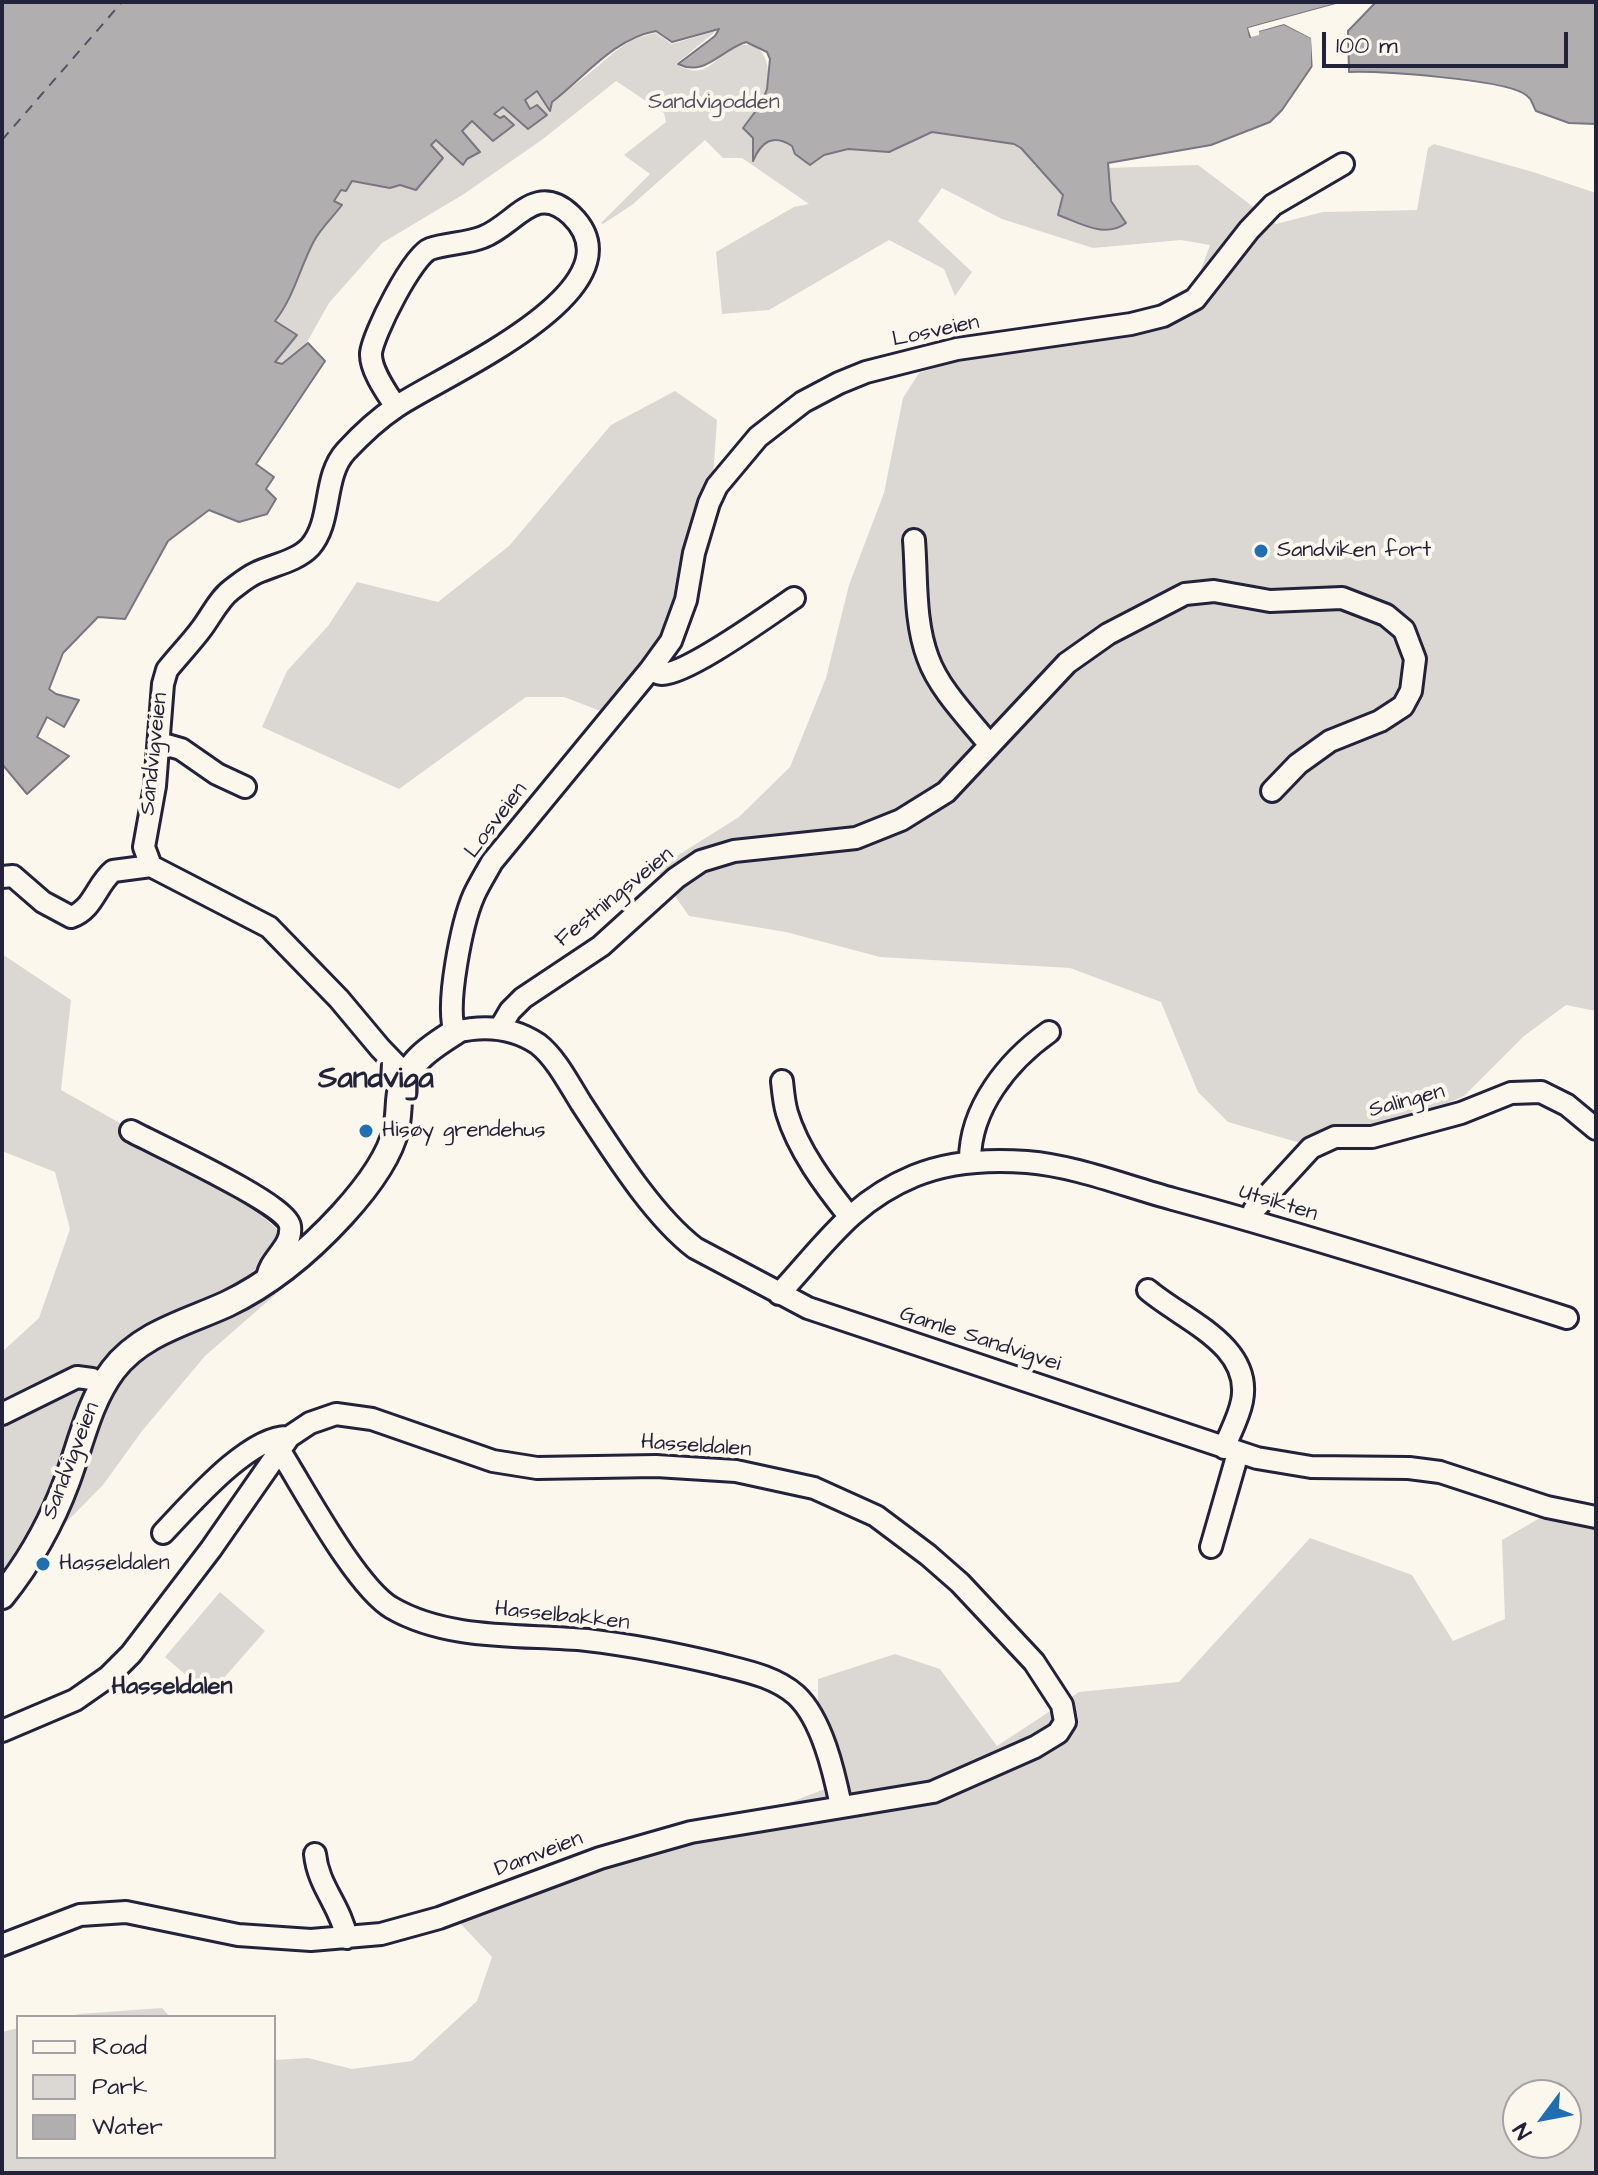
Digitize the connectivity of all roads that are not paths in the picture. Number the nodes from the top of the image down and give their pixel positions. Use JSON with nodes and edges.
{"nodes":[{"id":1,"x":1343,"y":164,"type":"dead end"},
{"id":2,"x":396,"y":407,"type":"junction"},
{"id":3,"x":914,"y":540,"type":"dead end"},
{"id":4,"x":794,"y":598,"type":"dead end"},
{"id":5,"x":650,"y":670,"type":"junction"},
{"id":6,"x":160,"y":743,"type":"junction"},
{"id":7,"x":989,"y":744,"type":"junction"},
{"id":8,"x":245,"y":787,"type":"dead end"},
{"id":9,"x":1272,"y":791,"type":"dead end"},
{"id":10,"x":151,"y":866,"type":"junction"},
{"id":11,"x":2,"y":877,"type":"edge"},
{"id":12,"x":500,"y":1028,"type":"junction"},
{"id":13,"x":455,"y":1032,"type":"junction"},
{"id":14,"x":1049,"y":1032,"type":"dead end"},
{"id":15,"x":406,"y":1075,"type":"junction"},
{"id":16,"x":782,"y":1081,"type":"dead end"},
{"id":17,"x":1596,"y":1129,"type":"edge"},
{"id":18,"x":131,"y":1131,"type":"dead end"},
{"id":19,"x":970,"y":1160,"type":"junction"},
{"id":20,"x":849,"y":1216,"type":"junction"},
{"id":21,"x":1251,"y":1219,"type":"junction"},
{"id":22,"x":267,"y":1281,"type":"junction"},
{"id":23,"x":1148,"y":1290,"type":"dead end"},
{"id":24,"x":779,"y":1294,"type":"junction"},
{"id":25,"x":1567,"y":1318,"type":"dead end"},
{"id":26,"x":102,"y":1386,"type":"junction"},
{"id":27,"x":2,"y":1414,"type":"edge"},
{"id":28,"x":284,"y":1444,"type":"junction"},
{"id":29,"x":1231,"y":1450,"type":"junction"},
{"id":30,"x":1596,"y":1517,"type":"edge"},
{"id":31,"x":163,"y":1533,"type":"dead end"},
{"id":32,"x":1211,"y":1547,"type":"dead end"},
{"id":33,"x":2,"y":1596,"type":"edge"},
{"id":34,"x":1062,"y":1705,"type":"joint"},
{"id":35,"x":2,"y":1731,"type":"edge"},
{"id":36,"x":841,"y":1806,"type":"junction"},
{"id":37,"x":315,"y":1854,"type":"dead end"},
{"id":38,"x":347,"y":1938,"type":"junction"},
{"id":39,"x":2,"y":1945,"type":"edge"}],
"edges":[{"from":1,"to":5,"type":"street","name":"Losveien"},
{"from":2,"to":2,"type":"street","name":"Sandvigveien"},
{"from":2,"to":6,"type":"street","name":"Sandvigveien"},
{"from":3,"to":7,"type":"street"},
{"from":4,"to":5,"type":"street"},
{"from":5,"to":13,"type":"street","name":"Losveien"},
{"from":6,"to":8,"type":"street"},
{"from":6,"to":10,"type":"street","name":"Sandvigveien"},
{"from":7,"to":9,"type":"street","name":"Festningsveien"},
{"from":7,"to":12,"type":"street","name":"Festningsveien"},
{"from":10,"to":11,"type":"street"},
{"from":10,"to":15,"type":"street"},
{"from":12,"to":13,"type":"street","name":"Gamle Sandvigvei"},
{"from":12,"to":24,"type":"street","name":"Gamle Sandvigvei"},
{"from":13,"to":15,"type":"main road"},
{"from":14,"to":19,"type":"street"},
{"from":15,"to":22,"type":"main road","name":"Sandvigveien"},
{"from":16,"to":20,"type":"street"},
{"from":17,"to":21,"type":"street","name":"Salingen"},
{"from":18,"to":22,"type":"street"},
{"from":19,"to":20,"type":"street","name":"Utsikten"},
{"from":19,"to":21,"type":"street","name":"Utsikten"},
{"from":20,"to":24,"type":"street","name":"Utsikten"},
{"from":21,"to":25,"type":"street","name":"Utsikten"},
{"from":22,"to":26,"type":"main road","name":"Sandvigveien"},
{"from":23,"to":29,"type":"street"},
{"from":24,"to":29,"type":"street","name":"Gamle Sandvigvei"},
{"from":26,"to":27,"type":"street"},
{"from":26,"to":33,"type":"main road","name":"Sandvigveien"},
{"from":28,"to":31,"type":"street"},
{"from":28,"to":34,"type":"street","name":"Hasseldalen"},
{"from":28,"to":35,"type":"street","name":"Hasseldalen"},
{"from":28,"to":36,"type":"street","name":"Hasselbakken"},
{"from":29,"to":30,"type":"street","name":"Gamle Sandvigvei"},
{"from":29,"to":32,"type":"street"},
{"from":34,"to":36,"type":"street","name":"Damveien"},
{"from":36,"to":38,"type":"street","name":"Damveien"},
{"from":37,"to":38,"type":"street"},
{"from":38,"to":39,"type":"street","name":"Damveien"}]}
